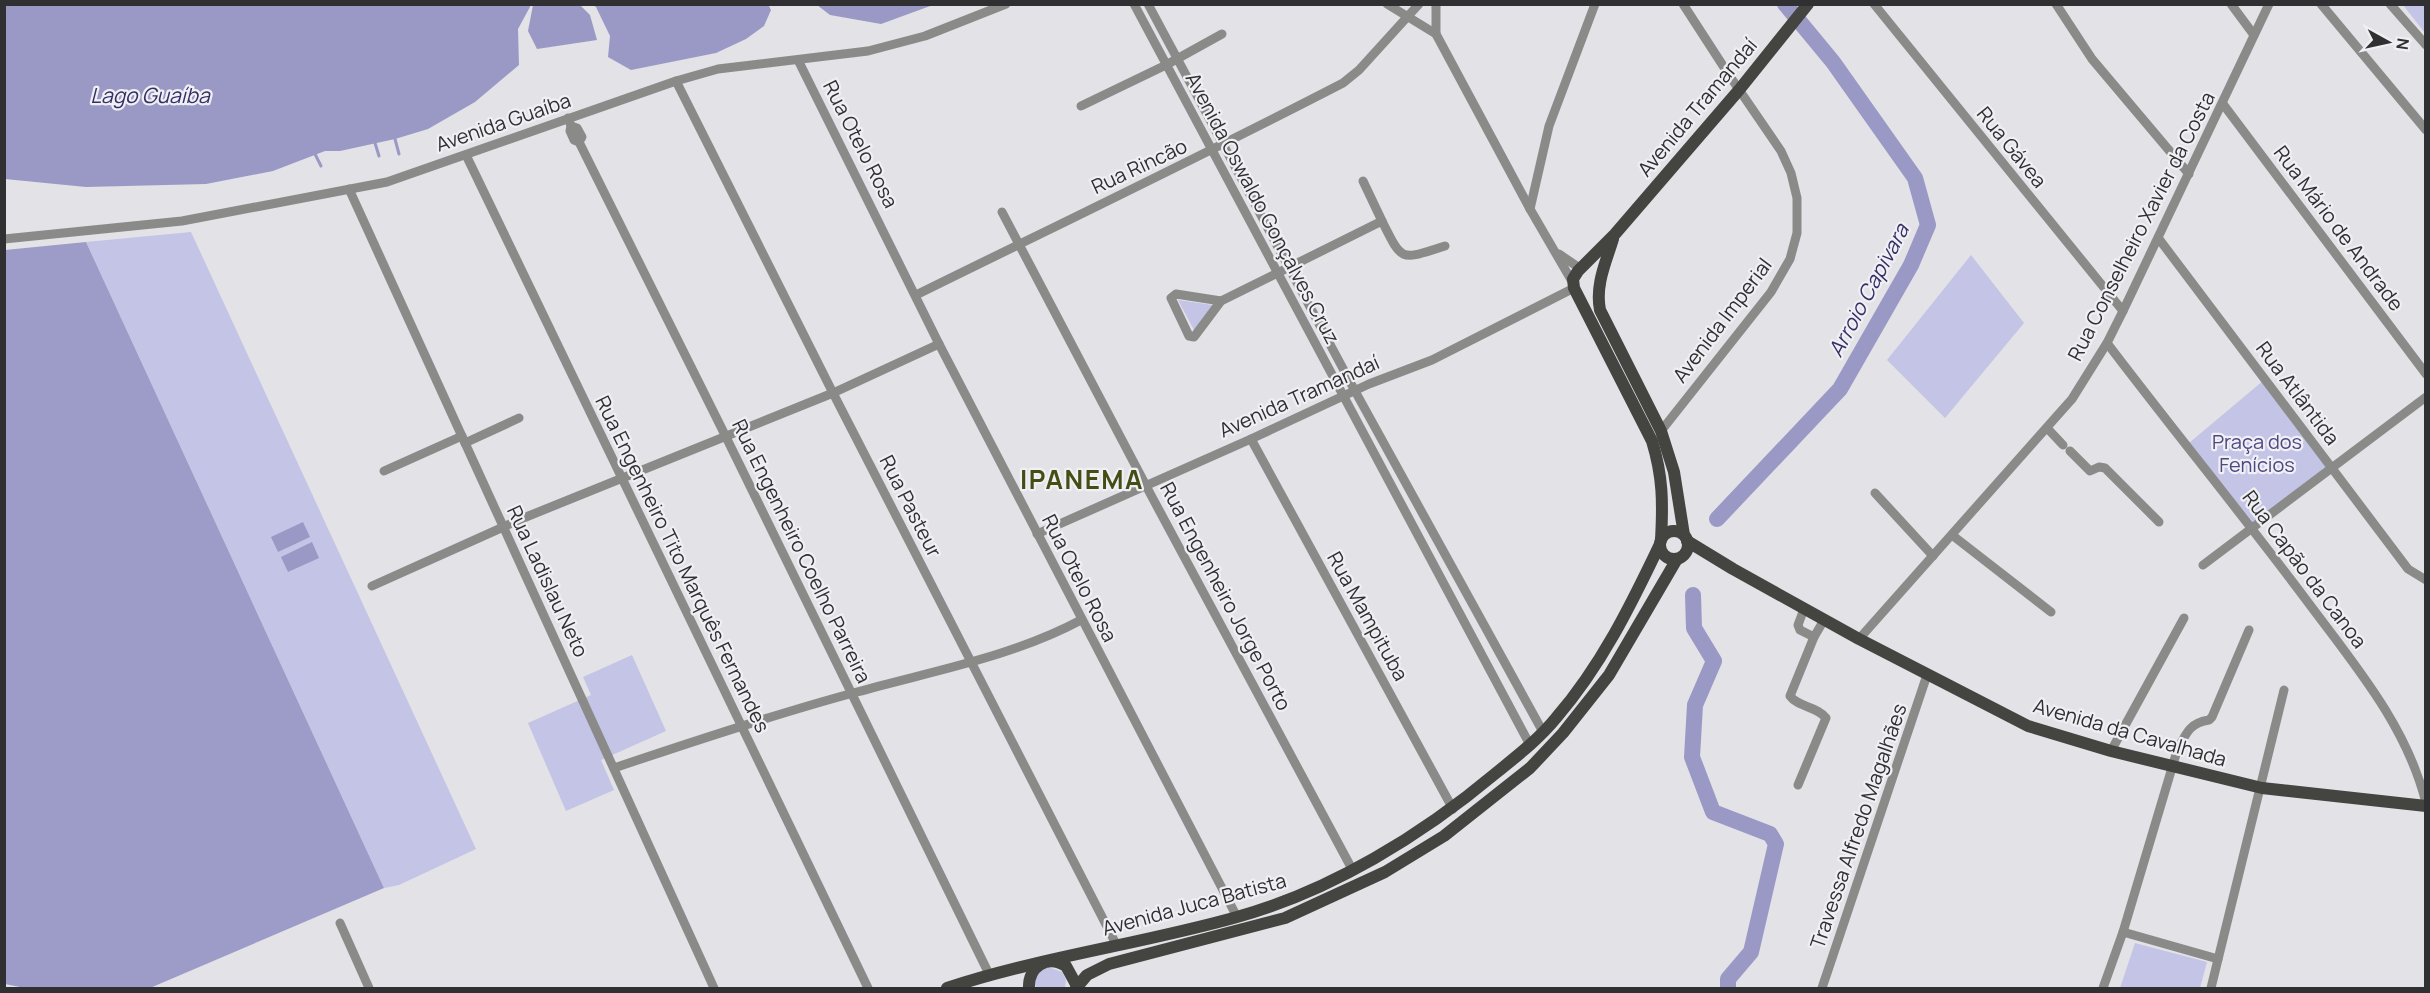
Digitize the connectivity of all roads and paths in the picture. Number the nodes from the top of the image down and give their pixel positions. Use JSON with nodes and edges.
{"nodes":[{"id":1,"x":1006,"y":4,"type":"edge"},
{"id":2,"x":1134,"y":4,"type":"edge"},
{"id":3,"x":1148,"y":4,"type":"edge"},
{"id":4,"x":1387,"y":4,"type":"edge"},
{"id":5,"x":1419,"y":4,"type":"edge"},
{"id":6,"x":1436,"y":4,"type":"edge"},
{"id":7,"x":1595,"y":4,"type":"edge"},
{"id":8,"x":1683,"y":4,"type":"edge"},
{"id":9,"x":1808,"y":4,"type":"edge"},
{"id":10,"x":1874,"y":4,"type":"edge"},
{"id":11,"x":2056,"y":4,"type":"edge"},
{"id":12,"x":2231,"y":4,"type":"edge"},
{"id":13,"x":2269,"y":4,"type":"edge"},
{"id":14,"x":2321,"y":4,"type":"edge"},
{"id":15,"x":2390,"y":4,"type":"edge"},
{"id":16,"x":1408,"y":16,"type":"junction"},
{"id":17,"x":1222,"y":34,"type":"dead end"},
{"id":18,"x":1436,"y":34,"type":"junction"},
{"id":19,"x":2254,"y":35,"type":"junction"},
{"id":20,"x":2426,"y":45,"type":"edge"},
{"id":21,"x":798,"y":60,"type":"junction"},
{"id":22,"x":1176,"y":60,"type":"junction"},
{"id":23,"x":1166,"y":65,"type":"junction"},
{"id":24,"x":676,"y":81,"type":"junction"},
{"id":25,"x":1739,"y":90,"type":"junction"},
{"id":26,"x":2223,"y":104,"type":"junction"},
{"id":27,"x":1081,"y":106,"type":"dead end"},
{"id":28,"x":569,"y":122,"type":"junction"},
{"id":29,"x":2426,"y":130,"type":"edge"},
{"id":30,"x":1222,"y":146,"type":"junction"},
{"id":31,"x":1212,"y":151,"type":"junction"},
{"id":32,"x":466,"y":154,"type":"junction"},
{"id":33,"x":2189,"y":174,"type":"junction"},
{"id":34,"x":1363,"y":181,"type":"dead end"},
{"id":35,"x":349,"y":189,"type":"junction"},
{"id":36,"x":1530,"y":209,"type":"junction"},
{"id":37,"x":1002,"y":212,"type":"dead end"},
{"id":38,"x":1382,"y":221,"type":"junction"},
{"id":39,"x":1615,"y":234,"type":"junction"},
{"id":40,"x":4,"y":238,"type":"edge"},
{"id":41,"x":2158,"y":238,"type":"junction"},
{"id":42,"x":1017,"y":243,"type":"junction"},
{"id":43,"x":1445,"y":246,"type":"dead end"},
{"id":44,"x":1554,"y":250,"type":"junction"},
{"id":45,"x":1289,"y":269,"type":"junction"},
{"id":46,"x":1582,"y":269,"type":"junction"},
{"id":47,"x":1278,"y":274,"type":"junction"},
{"id":48,"x":1599,"y":284,"type":"junction"},
{"id":49,"x":1575,"y":288,"type":"junction"},
{"id":50,"x":916,"y":295,"type":"junction"},
{"id":51,"x":1221,"y":301,"type":"junction"},
{"id":52,"x":2123,"y":311,"type":"junction"},
{"id":53,"x":2107,"y":343,"type":"junction"},
{"id":54,"x":939,"y":344,"type":"junction"},
{"id":55,"x":2426,"y":374,"type":"edge"},
{"id":56,"x":1354,"y":392,"type":"junction"},
{"id":57,"x":833,"y":393,"type":"junction"},
{"id":58,"x":1343,"y":397,"type":"junction"},
{"id":59,"x":2426,"y":397,"type":"edge"},
{"id":60,"x":519,"y":418,"type":"dead end"},
{"id":61,"x":2047,"y":428,"type":"junction"},
{"id":62,"x":1661,"y":431,"type":"junction"},
{"id":63,"x":726,"y":436,"type":"junction"},
{"id":64,"x":464,"y":439,"type":"junction"},
{"id":65,"x":1251,"y":440,"type":"junction"},
{"id":66,"x":2332,"y":468,"type":"junction"},
{"id":67,"x":384,"y":471,"type":"dead end"},
{"id":68,"x":621,"y":478,"type":"junction"},
{"id":69,"x":1146,"y":486,"type":"junction"},
{"id":70,"x":1875,"y":493,"type":"dead end"},
{"id":71,"x":1419,"y":507,"type":"junction"},
{"id":72,"x":1407,"y":514,"type":"junction"},
{"id":73,"x":2159,"y":522,"type":"dead end"},
{"id":74,"x":503,"y":526,"type":"junction"},
{"id":75,"x":2253,"y":528,"type":"junction"},
{"id":76,"x":1037,"y":534,"type":"junction"},
{"id":77,"x":1952,"y":535,"type":"junction"},
{"id":78,"x":1686,"y":538,"type":"junction"},
{"id":79,"x":1661,"y":542,"type":"junction"},
{"id":80,"x":1933,"y":556,"type":"junction"},
{"id":81,"x":1680,"y":558,"type":"junction"},
{"id":82,"x":1719,"y":561,"type":"junction"},
{"id":83,"x":2203,"y":565,"type":"dead end"},
{"id":84,"x":2426,"y":580,"type":"edge"},
{"id":85,"x":372,"y":586,"type":"dead end"},
{"id":86,"x":1804,"y":609,"type":"junction"},
{"id":87,"x":1477,"y":612,"type":"junction"},
{"id":88,"x":2051,"y":612,"type":"dead end"},
{"id":89,"x":2184,"y":618,"type":"dead end"},
{"id":90,"x":1081,"y":620,"type":"junction"},
{"id":91,"x":1464,"y":620,"type":"junction"},
{"id":92,"x":1824,"y":620,"type":"junction"},
{"id":93,"x":2249,"y":630,"type":"dead end"},
{"id":94,"x":1814,"y":637,"type":"junction"},
{"id":95,"x":1859,"y":639,"type":"junction"},
{"id":96,"x":971,"y":661,"type":"junction"},
{"id":97,"x":1927,"y":675,"type":"junction"},
{"id":98,"x":2284,"y":690,"type":"dead end"},
{"id":99,"x":852,"y":693,"type":"junction"},
{"id":100,"x":742,"y":725,"type":"junction"},
{"id":101,"x":1543,"y":732,"type":"junction"},
{"id":102,"x":1530,"y":745,"type":"junction"},
{"id":103,"x":2111,"y":751,"type":"junction"},
{"id":104,"x":2172,"y":767,"type":"junction"},
{"id":105,"x":614,"y":768,"type":"junction"},
{"id":106,"x":1798,"y":785,"type":"dead end"},
{"id":107,"x":2262,"y":788,"type":"junction"},
{"id":108,"x":2426,"y":804,"type":"edge"},
{"id":109,"x":1453,"y":809,"type":"junction"},
{"id":110,"x":1352,"y":869,"type":"junction"},
{"id":111,"x":1237,"y":917,"type":"junction"},
{"id":112,"x":340,"y":923,"type":"dead end"},
{"id":113,"x":2123,"y":932,"type":"junction"},
{"id":114,"x":1117,"y":946,"type":"junction"},
{"id":115,"x":2218,"y":959,"type":"junction"},
{"id":116,"x":1046,"y":961,"type":"junction"},
{"id":117,"x":990,"y":976,"type":"junction"},
{"id":118,"x":369,"y":988,"type":"edge"},
{"id":119,"x":714,"y":988,"type":"edge"},
{"id":120,"x":868,"y":988,"type":"edge"},
{"id":121,"x":946,"y":988,"type":"edge"},
{"id":122,"x":1029,"y":988,"type":"edge"},
{"id":123,"x":1077,"y":988,"type":"edge"},
{"id":124,"x":1822,"y":988,"type":"edge"},
{"id":125,"x":2103,"y":988,"type":"edge"},
{"id":126,"x":2211,"y":988,"type":"edge"}],
"edges":[{"from":1,"to":21,"type":"street","name":"Avenida Guaíba"},
{"from":2,"to":23,"type":"street","name":"Avenida Oswaldo Gonçalves Cruz"},
{"from":3,"to":22,"type":"street","name":"Avenida Oswaldo Gonçalves Cruz"},
{"from":4,"to":16,"type":"street"},
{"from":5,"to":16,"type":"street","name":"Rua Rincão"},
{"from":6,"to":18,"type":"street"},
{"from":7,"to":36,"type":"street"},
{"from":8,"to":25,"type":"street","name":"Avenida Imperial"},
{"from":9,"to":25,"type":"main road","name":"Avenida Tramandaí"},
{"from":10,"to":52,"type":"street","name":"Rua Gávea"},
{"from":11,"to":33,"type":"street"},
{"from":12,"to":19,"type":"street"},
{"from":13,"to":19,"type":"street","name":"Rua Conselheiro Xavier da Costa"},
{"from":14,"to":29,"type":"street"},
{"from":15,"to":20,"type":"street"},
{"from":16,"to":18,"type":"street"},
{"from":16,"to":30,"type":"street","name":"Rua Rincão"},
{"from":17,"to":22,"type":"street"},
{"from":18,"to":36,"type":"street"},
{"from":19,"to":26,"type":"street","name":"Rua Conselheiro Xavier da Costa"},
{"from":21,"to":24,"type":"street","name":"Avenida Guaíba"},
{"from":21,"to":50,"type":"street","name":"Rua Otelo Rosa"},
{"from":22,"to":23,"type":"street"},
{"from":22,"to":30,"type":"street","name":"Avenida Oswaldo Gonçalves Cruz"},
{"from":23,"to":27,"type":"street"},
{"from":23,"to":31,"type":"street","name":"Avenida Oswaldo Gonçalves Cruz"},
{"from":24,"to":28,"type":"street","name":"Avenida Guaíba"},
{"from":24,"to":57,"type":"street","name":"Rua Pasteur"},
{"from":25,"to":39,"type":"main road","name":"Avenida Tramandaí"},
{"from":25,"to":62,"type":"street","name":"Avenida Imperial"},
{"from":26,"to":33,"type":"street","name":"Rua Conselheiro Xavier da Costa"},
{"from":26,"to":55,"type":"street","name":"Rua Mário de Andrade"},
{"from":28,"to":32,"type":"street","name":"Avenida Guaíba"},
{"from":28,"to":63,"type":"street","name":"Rua Engenheiro Coelho Parreira"},
{"from":30,"to":31,"type":"street","name":"Rua Rincão"},
{"from":30,"to":45,"type":"street","name":"Avenida Oswaldo Gonçalves Cruz"},
{"from":31,"to":42,"type":"street","name":"Rua Rincão"},
{"from":31,"to":47,"type":"street","name":"Avenida Oswaldo Gonçalves Cruz"},
{"from":32,"to":35,"type":"street","name":"Avenida Guaíba"},
{"from":32,"to":68,"type":"street","name":"Rua Engenheiro Tito Marquês Fernandes"},
{"from":33,"to":41,"type":"street","name":"Rua Conselheiro Xavier da Costa"},
{"from":34,"to":38,"type":"street"},
{"from":35,"to":40,"type":"street","name":"Avenida Guaíba"},
{"from":35,"to":64,"type":"street","name":"Rua Ladislau Neto"},
{"from":36,"to":44,"type":"street"},
{"from":37,"to":42,"type":"street","name":"Rua Engenheiro Jorge Porto"},
{"from":38,"to":43,"type":"street"},
{"from":38,"to":45,"type":"street"},
{"from":39,"to":46,"type":"main road","name":"Avenida Tramandaí"},
{"from":39,"to":48,"type":"main road","name":"Avenida Tramandaí"},
{"from":41,"to":52,"type":"street","name":"Rua Conselheiro Xavier da Costa"},
{"from":41,"to":66,"type":"street","name":"Rua Atlântida"},
{"from":42,"to":50,"type":"street","name":"Rua Rincão"},
{"from":42,"to":69,"type":"street","name":"Rua Engenheiro Jorge Porto"},
{"from":44,"to":46,"type":"street"},
{"from":44,"to":49,"type":"street"},
{"from":45,"to":47,"type":"street"},
{"from":45,"to":56,"type":"street","name":"Avenida Oswaldo Gonçalves Cruz"},
{"from":46,"to":48,"type":"main road"},
{"from":46,"to":49,"type":"main road"},
{"from":47,"to":51,"type":"street"},
{"from":47,"to":58,"type":"street","name":"Avenida Oswaldo Gonçalves Cruz"},
{"from":48,"to":49,"type":"main road"},
{"from":48,"to":62,"type":"main road"},
{"from":49,"to":56,"type":"street","name":"Avenida Tramandaí"},
{"from":49,"to":79,"type":"main road"},
{"from":50,"to":54,"type":"street","name":"Rua Otelo Rosa"},
{"from":51,"to":51,"type":"street"},
{"from":52,"to":53,"type":"street","name":"Rua Conselheiro Xavier da Costa"},
{"from":53,"to":61,"type":"street","name":"Rua Conselheiro Xavier da Costa"},
{"from":53,"to":75,"type":"street","name":"Rua Capão da Canoa"},
{"from":54,"to":57,"type":"street"},
{"from":54,"to":76,"type":"street","name":"Rua Otelo Rosa"},
{"from":56,"to":58,"type":"street","name":"Avenida Tramandaí"},
{"from":56,"to":71,"type":"street","name":"Avenida Oswaldo Gonçalves Cruz"},
{"from":57,"to":63,"type":"street"},
{"from":57,"to":96,"type":"street","name":"Rua Pasteur"},
{"from":58,"to":65,"type":"street","name":"Avenida Tramandaí"},
{"from":58,"to":72,"type":"street","name":"Avenida Oswaldo Gonçalves Cruz"},
{"from":59,"to":66,"type":"street"},
{"from":60,"to":64,"type":"street"},
{"from":61,"to":73,"type":"street"},
{"from":61,"to":77,"type":"street","name":"Rua Conselheiro Xavier da Costa"},
{"from":62,"to":78,"type":"main road"},
{"from":63,"to":68,"type":"street"},
{"from":63,"to":99,"type":"street","name":"Rua Engenheiro Coelho Parreira"},
{"from":64,"to":67,"type":"street"},
{"from":64,"to":74,"type":"street","name":"Rua Ladislau Neto"},
{"from":65,"to":69,"type":"street","name":"Avenida Tramandaí"},
{"from":65,"to":109,"type":"street","name":"Rua Mampituba"},
{"from":66,"to":75,"type":"street"},
{"from":66,"to":84,"type":"street","name":"Rua Atlântida"},
{"from":68,"to":74,"type":"street"},
{"from":68,"to":100,"type":"street","name":"Rua Engenheiro Tito Marquês Fernandes"},
{"from":69,"to":76,"type":"street","name":"Avenida Tramandaí"},
{"from":69,"to":110,"type":"street","name":"Rua Engenheiro Jorge Porto"},
{"from":70,"to":80,"type":"street"},
{"from":71,"to":72,"type":"street"},
{"from":71,"to":87,"type":"street","name":"Avenida Oswaldo Gonçalves Cruz"},
{"from":72,"to":91,"type":"street","name":"Avenida Oswaldo Gonçalves Cruz"},
{"from":74,"to":85,"type":"street"},
{"from":74,"to":105,"type":"street","name":"Rua Ladislau Neto"},
{"from":75,"to":83,"type":"street"},
{"from":75,"to":108,"type":"street","name":"Rua Capão da Canoa"},
{"from":76,"to":90,"type":"street","name":"Rua Otelo Rosa"},
{"from":77,"to":80,"type":"street","name":"Rua Conselheiro Xavier da Costa"},
{"from":77,"to":88,"type":"street"},
{"from":78,"to":79,"type":"main road"},
{"from":78,"to":81,"type":"main road"},
{"from":78,"to":82,"type":"main road","name":"Avenida da Cavalhada"},
{"from":79,"to":81,"type":"main road"},
{"from":79,"to":101,"type":"main road","name":"Avenida Juca Batista"},
{"from":80,"to":95,"type":"street","name":"Rua Conselheiro Xavier da Costa"},
{"from":81,"to":82,"type":"main road","name":"Avenida da Cavalhada"},
{"from":81,"to":123,"type":"main road","name":"Avenida Juca Batista"},
{"from":82,"to":86,"type":"main road","name":"Avenida da Cavalhada"},
{"from":86,"to":92,"type":"main road","name":"Avenida da Cavalhada"},
{"from":86,"to":94,"type":"street"},
{"from":87,"to":91,"type":"street"},
{"from":87,"to":101,"type":"street","name":"Avenida Oswaldo Gonçalves Cruz"},
{"from":89,"to":103,"type":"street"},
{"from":90,"to":96,"type":"street"},
{"from":90,"to":111,"type":"street","name":"Rua Otelo Rosa"},
{"from":91,"to":102,"type":"street","name":"Avenida Oswaldo Gonçalves Cruz"},
{"from":92,"to":94,"type":"street"},
{"from":92,"to":95,"type":"main road","name":"Avenida da Cavalhada"},
{"from":93,"to":104,"type":"street"},
{"from":94,"to":106,"type":"street"},
{"from":95,"to":97,"type":"main road","name":"Avenida da Cavalhada"},
{"from":96,"to":99,"type":"street"},
{"from":96,"to":114,"type":"street","name":"Rua Pasteur"},
{"from":97,"to":103,"type":"main road","name":"Avenida da Cavalhada"},
{"from":97,"to":124,"type":"street","name":"Travessa Alfredo Magalhães"},
{"from":98,"to":107,"type":"street"},
{"from":99,"to":100,"type":"street"},
{"from":99,"to":117,"type":"street","name":"Rua Engenheiro Coelho Parreira"},
{"from":100,"to":105,"type":"street"},
{"from":100,"to":120,"type":"street","name":"Rua Engenheiro Tito Marquês Fernandes"},
{"from":101,"to":102,"type":"main road","name":"Avenida Juca Batista"},
{"from":102,"to":109,"type":"main road","name":"Avenida Juca Batista"},
{"from":103,"to":104,"type":"main road","name":"Avenida da Cavalhada"},
{"from":104,"to":107,"type":"main road","name":"Avenida da Cavalhada"},
{"from":104,"to":113,"type":"street"},
{"from":105,"to":119,"type":"street","name":"Rua Ladislau Neto"},
{"from":107,"to":108,"type":"main road","name":"Avenida da Cavalhada"},
{"from":107,"to":115,"type":"street"},
{"from":109,"to":110,"type":"main road","name":"Avenida Juca Batista"},
{"from":110,"to":111,"type":"main road","name":"Avenida Juca Batista"},
{"from":111,"to":114,"type":"main road","name":"Avenida Juca Batista"},
{"from":112,"to":118,"type":"street"},
{"from":113,"to":115,"type":"street"},
{"from":113,"to":125,"type":"street"},
{"from":114,"to":116,"type":"main road","name":"Avenida Juca Batista"},
{"from":115,"to":126,"type":"street"},
{"from":116,"to":117,"type":"main road","name":"Avenida Juca Batista"},
{"from":116,"to":122,"type":"main road"},
{"from":116,"to":123,"type":"main road"},
{"from":117,"to":121,"type":"main road","name":"Avenida Juca Batista"}]}
